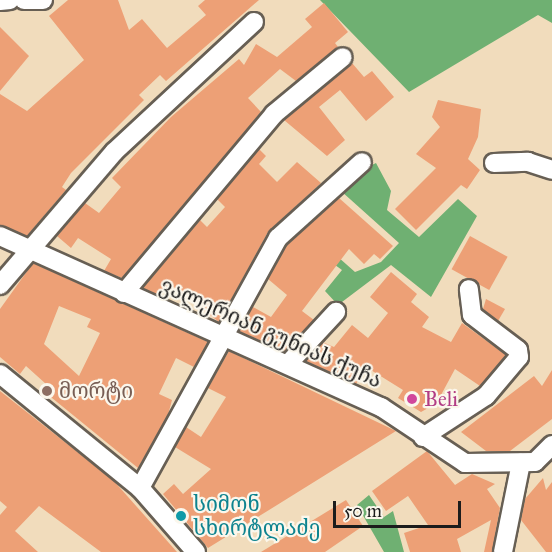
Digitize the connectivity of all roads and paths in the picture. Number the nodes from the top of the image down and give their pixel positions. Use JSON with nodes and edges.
{"nodes":[{"id":1,"x":10,"y":0,"type":"edge"},
{"id":2,"x":24,"y":0,"type":"edge"},
{"id":3,"x":43,"y":0,"type":"edge"},
{"id":4,"x":0,"y":1,"type":"edge"},
{"id":5,"x":254,"y":22,"type":"dead end"},
{"id":6,"x":343,"y":57,"type":"dead end"},
{"id":7,"x":362,"y":162,"type":"dead end"},
{"id":8,"x":494,"y":164,"type":"dead end"},
{"id":9,"x":552,"y":170,"type":"edge"},
{"id":10,"x":0,"y":236,"type":"edge"},
{"id":11,"x":30,"y":250,"type":"junction"},
{"id":12,"x":0,"y":285,"type":"edge"},
{"id":13,"x":469,"y":289,"type":"dead end"},
{"id":14,"x":124,"y":293,"type":"junction"},
{"id":15,"x":336,"y":312,"type":"dead end"},
{"id":16,"x":221,"y":333,"type":"junction"},
{"id":17,"x":288,"y":364,"type":"junction"},
{"id":18,"x":0,"y":374,"type":"edge"},
{"id":19,"x":423,"y":437,"type":"junction"},
{"id":20,"x":552,"y":445,"type":"edge"},
{"id":21,"x":521,"y":463,"type":"junction"},
{"id":22,"x":140,"y":488,"type":"junction"},
{"id":23,"x":196,"y":552,"type":"edge"},
{"id":24,"x":502,"y":552,"type":"edge"}],
"edges":[{"from":1,"to":4,"type":"street"},
{"from":2,"to":3,"type":"street"},
{"from":5,"to":11,"type":"street"},
{"from":6,"to":14,"type":"street"},
{"from":7,"to":16,"type":"street"},
{"from":8,"to":9,"type":"street"},
{"from":10,"to":11,"type":"street","name":"ვალერიან გუნიას ქუჩა"},
{"from":11,"to":12,"type":"street"},
{"from":11,"to":14,"type":"street","name":"ვალერიან გუნიას ქუჩა"},
{"from":13,"to":19,"type":"street"},
{"from":14,"to":16,"type":"street","name":"ვალერიან გუნიას ქუჩა"},
{"from":15,"to":17,"type":"street"},
{"from":16,"to":17,"type":"street","name":"ვალერიან გუნიას ქუჩა"},
{"from":16,"to":22,"type":"street"},
{"from":17,"to":19,"type":"street","name":"ვალერიან გუნიას ქუჩა"},
{"from":18,"to":22,"type":"street"},
{"from":19,"to":21,"type":"street","name":"ვალერიან გუნიას ქუჩა"},
{"from":20,"to":21,"type":"street"},
{"from":21,"to":24,"type":"street"},
{"from":22,"to":23,"type":"street"}]}
